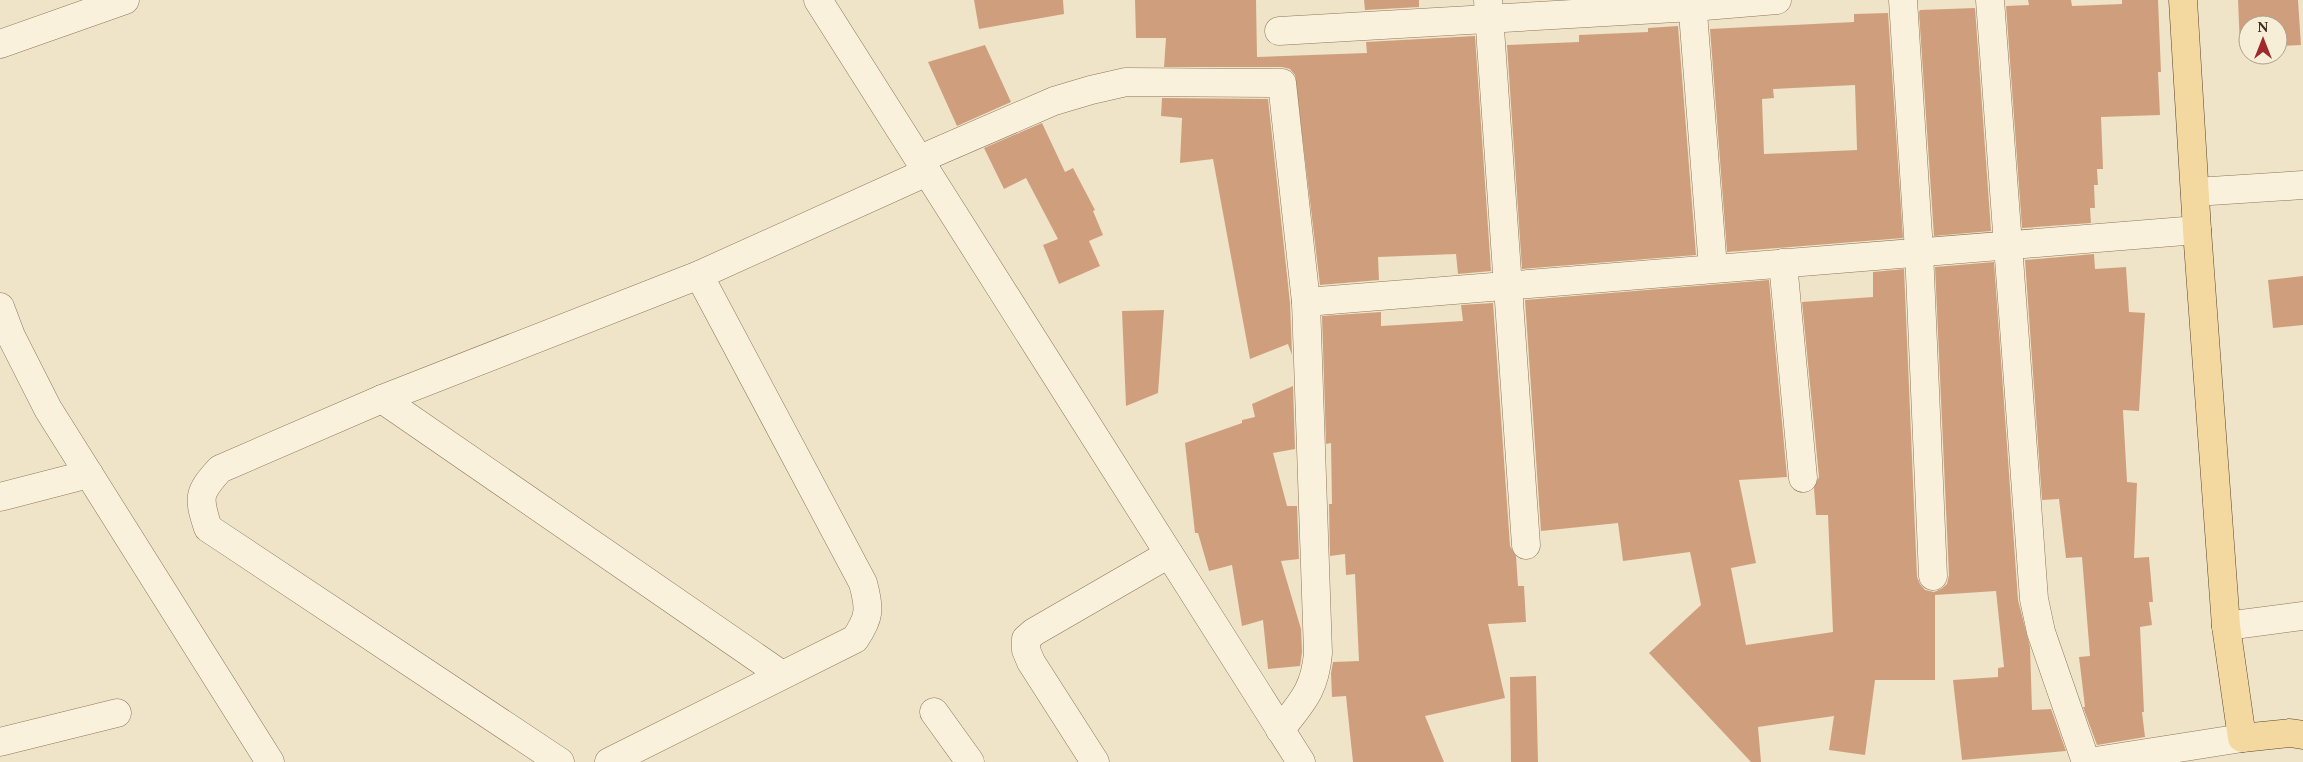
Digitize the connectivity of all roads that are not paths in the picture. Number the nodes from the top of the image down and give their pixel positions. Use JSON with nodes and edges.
{"nodes":[{"id":1,"x":818,"y":0,"type":"edge"},
{"id":2,"x":1778,"y":0,"type":"edge"},
{"id":3,"x":1903,"y":0,"type":"edge"},
{"id":4,"x":1990,"y":0,"type":"edge"},
{"id":5,"x":2183,"y":0,"type":"edge"},
{"id":6,"x":116,"y":1,"type":"edge"},
{"id":7,"x":1693,"y":4,"type":"edge"},
{"id":8,"x":1488,"y":10,"type":"edge"},
{"id":9,"x":1279,"y":31,"type":"dead end"},
{"id":10,"x":0,"y":44,"type":"edge"},
{"id":11,"x":923,"y":166,"type":"junction"},
{"id":12,"x":2303,"y":185,"type":"edge"},
{"id":13,"x":2195,"y":192,"type":"junction"},
{"id":14,"x":2197,"y":230,"type":"junction"},
{"id":15,"x":2007,"y":245,"type":"junction"},
{"id":16,"x":1919,"y":251,"type":"junction"},
{"id":17,"x":1783,"y":264,"type":"junction"},
{"id":18,"x":1713,"y":268,"type":"junction"},
{"id":19,"x":699,"y":275,"type":"junction"},
{"id":20,"x":1508,"y":285,"type":"junction"},
{"id":21,"x":1306,"y":302,"type":"junction"},
{"id":22,"x":0,"y":307,"type":"edge"},
{"id":23,"x":382,"y":399,"type":"junction"},
{"id":24,"x":89,"y":474,"type":"junction"},
{"id":25,"x":1803,"y":478,"type":"dead end"},
{"id":26,"x":0,"y":497,"type":"edge"},
{"id":27,"x":1526,"y":545,"type":"dead end"},
{"id":28,"x":1169,"y":554,"type":"junction"},
{"id":29,"x":1933,"y":576,"type":"dead end"},
{"id":30,"x":2303,"y":616,"type":"edge"},
{"id":31,"x":2226,"y":626,"type":"junction"},
{"id":32,"x":782,"y":675,"type":"junction"},
{"id":33,"x":934,"y":712,"type":"dead end"},
{"id":34,"x":117,"y":713,"type":"dead end"},
{"id":35,"x":1280,"y":730,"type":"junction"},
{"id":36,"x":2299,"y":731,"type":"edge"},
{"id":37,"x":2242,"y":738,"type":"junction"},
{"id":38,"x":0,"y":742,"type":"edge"},
{"id":39,"x":270,"y":762,"type":"edge"},
{"id":40,"x":560,"y":762,"type":"edge"},
{"id":41,"x":609,"y":762,"type":"edge"},
{"id":42,"x":970,"y":762,"type":"edge"},
{"id":43,"x":1095,"y":762,"type":"edge"},
{"id":44,"x":1300,"y":762,"type":"edge"},
{"id":45,"x":2088,"y":762,"type":"edge"}],
"edges":[{"from":1,"to":11,"type":"street"},
{"from":2,"to":7,"type":"street"},
{"from":3,"to":16,"type":"street"},
{"from":4,"to":15,"type":"street"},
{"from":5,"to":13,"type":"main road"},
{"from":6,"to":10,"type":"street"},
{"from":7,"to":8,"type":"street"},
{"from":7,"to":18,"type":"street"},
{"from":8,"to":9,"type":"street"},
{"from":8,"to":20,"type":"street"},
{"from":11,"to":19,"type":"street"},
{"from":11,"to":21,"type":"street"},
{"from":11,"to":28,"type":"street"},
{"from":12,"to":13,"type":"street"},
{"from":13,"to":14,"type":"main road"},
{"from":14,"to":15,"type":"street"},
{"from":14,"to":31,"type":"main road"},
{"from":15,"to":16,"type":"street"},
{"from":15,"to":45,"type":"street"},
{"from":16,"to":17,"type":"street"},
{"from":16,"to":29,"type":"street"},
{"from":17,"to":18,"type":"street"},
{"from":17,"to":25,"type":"street"},
{"from":18,"to":20,"type":"street"},
{"from":19,"to":23,"type":"street"},
{"from":19,"to":32,"type":"street"},
{"from":20,"to":21,"type":"street"},
{"from":20,"to":27,"type":"street"},
{"from":21,"to":35,"type":"street"},
{"from":22,"to":24,"type":"street"},
{"from":23,"to":32,"type":"street"},
{"from":23,"to":40,"type":"street"},
{"from":24,"to":26,"type":"street"},
{"from":24,"to":39,"type":"street"},
{"from":28,"to":35,"type":"street"},
{"from":28,"to":43,"type":"street"},
{"from":30,"to":31,"type":"street"},
{"from":31,"to":37,"type":"main road"},
{"from":32,"to":41,"type":"street"},
{"from":33,"to":42,"type":"street"},
{"from":34,"to":38,"type":"street"},
{"from":35,"to":44,"type":"street"},
{"from":36,"to":37,"type":"main road"},
{"from":37,"to":45,"type":"street"}]}
